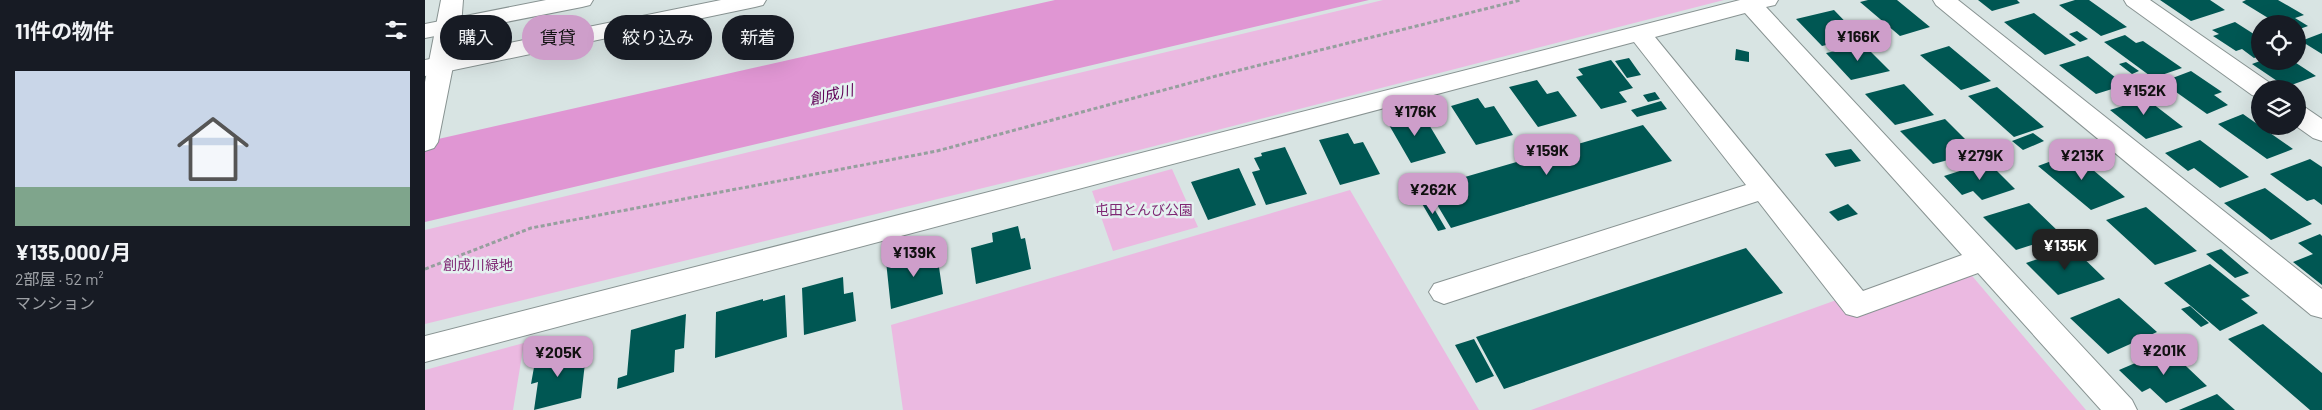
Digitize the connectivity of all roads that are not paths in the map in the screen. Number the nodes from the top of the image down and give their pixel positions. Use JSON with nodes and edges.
{"nodes":[{"id":1,"x":452,"y":0,"type":"edge"},
{"id":2,"x":582,"y":0,"type":"edge"},
{"id":3,"x":755,"y":0,"type":"edge"},
{"id":4,"x":1944,"y":0,"type":"edge"},
{"id":5,"x":2135,"y":0,"type":"edge"},
{"id":6,"x":1759,"y":2,"type":"edge"},
{"id":7,"x":450,"y":15,"type":"edge"},
{"id":8,"x":505,"y":15,"type":"edge"},
{"id":9,"x":440,"y":28,"type":"edge"},
{"id":10,"x":425,"y":31,"type":"edge"},
{"id":11,"x":1639,"y":33,"type":"junction"},
{"id":12,"x":440,"y":48,"type":"edge"},
{"id":13,"x":433,"y":66,"type":"edge"},
{"id":14,"x":2251,"y":82,"type":"edge"},
{"id":15,"x":2306,"y":120,"type":"edge"},
{"id":16,"x":2322,"y":132,"type":"edge"},
{"id":17,"x":427,"y":136,"type":"edge"},
{"id":18,"x":1764,"y":188,"type":"junction"},
{"id":19,"x":1983,"y":259,"type":"junction"},
{"id":20,"x":1445,"y":292,"type":"dead end"},
{"id":21,"x":2322,"y":306,"type":"edge"},
{"id":22,"x":425,"y":349,"type":"edge"},
{"id":23,"x":2121,"y":410,"type":"edge"}],
"edges":[{"from":1,"to":7,"type":"main road"},
{"from":2,"to":8,"type":"main road"},
{"from":3,"to":13,"type":"main road"},
{"from":4,"to":21,"type":"main road"},
{"from":5,"to":14,"type":"main road"},
{"from":6,"to":11,"type":"main road"},
{"from":6,"to":19,"type":"main road"},
{"from":9,"to":10,"type":"main road"},
{"from":11,"to":18,"type":"main road"},
{"from":11,"to":22,"type":"main road"},
{"from":12,"to":13,"type":"main road"},
{"from":13,"to":17,"type":"main road"},
{"from":15,"to":16,"type":"main road"},
{"from":18,"to":19,"type":"main road"},
{"from":18,"to":20,"type":"main road"},
{"from":19,"to":23,"type":"main road"}]}
